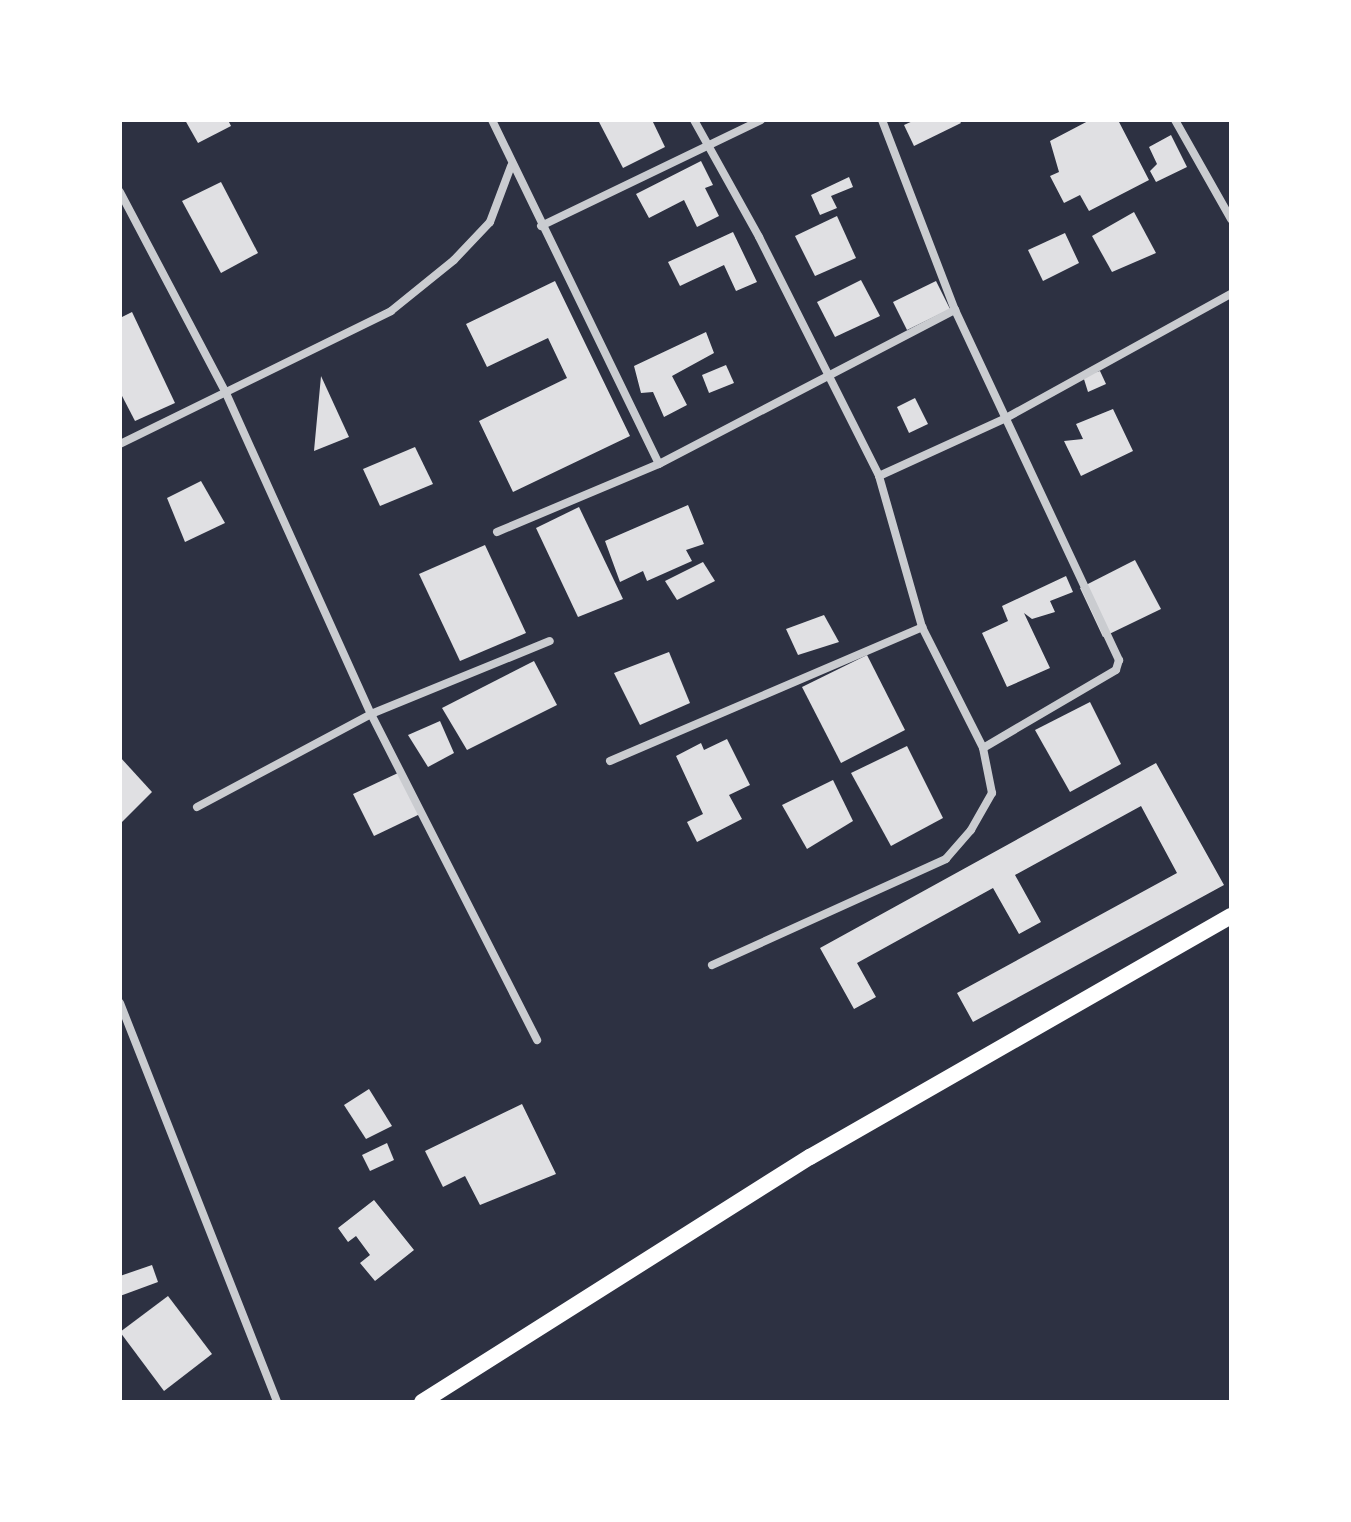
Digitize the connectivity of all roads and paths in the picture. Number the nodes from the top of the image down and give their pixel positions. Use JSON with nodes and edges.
{"nodes":[{"id":1,"x":492,"y":120,"type":"edge"},
{"id":2,"x":694,"y":120,"type":"edge"},
{"id":3,"x":761,"y":120,"type":"edge"},
{"id":4,"x":882,"y":120,"type":"edge"},
{"id":5,"x":1175,"y":120,"type":"edge"},
{"id":6,"x":707,"y":146,"type":"junction"},
{"id":7,"x":511,"y":166,"type":"junction"},
{"id":8,"x":120,"y":192,"type":"edge"},
{"id":9,"x":1231,"y":219,"type":"edge"},
{"id":10,"x":541,"y":226,"type":"junction"},
{"id":11,"x":1231,"y":294,"type":"edge"},
{"id":12,"x":955,"y":310,"type":"junction"},
{"id":13,"x":829,"y":374,"type":"junction"},
{"id":14,"x":225,"y":391,"type":"junction"},
{"id":15,"x":1006,"y":418,"type":"junction"},
{"id":16,"x":120,"y":444,"type":"edge"},
{"id":17,"x":659,"y":464,"type":"junction"},
{"id":18,"x":879,"y":476,"type":"junction"},
{"id":19,"x":497,"y":532,"type":"dead end"},
{"id":20,"x":922,"y":627,"type":"junction"},
{"id":21,"x":550,"y":641,"type":"dead end"},
{"id":22,"x":371,"y":714,"type":"junction"},
{"id":23,"x":983,"y":748,"type":"junction"},
{"id":24,"x":610,"y":761,"type":"dead end"},
{"id":25,"x":197,"y":807,"type":"dead end"},
{"id":26,"x":1231,"y":916,"type":"edge"},
{"id":27,"x":712,"y":965,"type":"dead end"},
{"id":28,"x":120,"y":1003,"type":"edge"},
{"id":29,"x":537,"y":1040,"type":"dead end"},
{"id":30,"x":277,"y":1402,"type":"edge"},
{"id":31,"x":422,"y":1402,"type":"edge"}],
"edges":[{"from":1,"to":7,"type":"street"},
{"from":2,"to":6,"type":"street"},
{"from":3,"to":6,"type":"street"},
{"from":4,"to":12,"type":"street"},
{"from":5,"to":9,"type":"street"},
{"from":6,"to":10,"type":"street"},
{"from":6,"to":13,"type":"street"},
{"from":7,"to":10,"type":"street"},
{"from":7,"to":14,"type":"street"},
{"from":8,"to":14,"type":"street"},
{"from":10,"to":17,"type":"street"},
{"from":11,"to":15,"type":"street"},
{"from":12,"to":13,"type":"street"},
{"from":12,"to":15,"type":"street"},
{"from":13,"to":17,"type":"street"},
{"from":13,"to":18,"type":"street"},
{"from":14,"to":16,"type":"street"},
{"from":14,"to":22,"type":"street"},
{"from":15,"to":18,"type":"street"},
{"from":15,"to":23,"type":"street"},
{"from":17,"to":19,"type":"street"},
{"from":18,"to":20,"type":"street"},
{"from":20,"to":23,"type":"street"},
{"from":20,"to":24,"type":"street"},
{"from":21,"to":22,"type":"street"},
{"from":22,"to":25,"type":"street"},
{"from":22,"to":29,"type":"street"},
{"from":23,"to":27,"type":"street"},
{"from":26,"to":31,"type":"main road"},
{"from":28,"to":30,"type":"street"}]}
